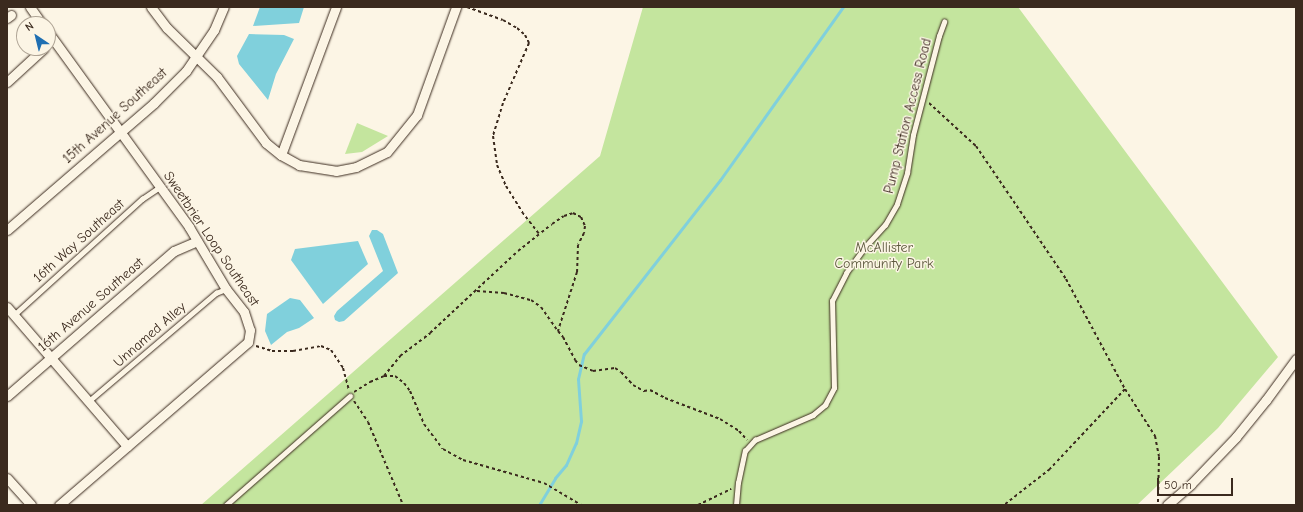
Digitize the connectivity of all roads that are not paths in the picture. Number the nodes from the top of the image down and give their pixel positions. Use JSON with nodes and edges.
{"nodes":[{"id":1,"x":30,"y":7,"type":"edge"},
{"id":2,"x":151,"y":7,"type":"edge"},
{"id":3,"x":224,"y":7,"type":"edge"},
{"id":4,"x":336,"y":7,"type":"edge"},
{"id":5,"x":456,"y":7,"type":"edge"},
{"id":6,"x":36,"y":16,"type":"edge"},
{"id":7,"x":944,"y":22,"type":"dead end"},
{"id":8,"x":56,"y":48,"type":"edge"},
{"id":9,"x":35,"y":56,"type":"edge"},
{"id":10,"x":197,"y":57,"type":"junction"},
{"id":11,"x":7,"y":82,"type":"edge"},
{"id":12,"x":122,"y":131,"type":"junction"},
{"id":13,"x":281,"y":156,"type":"junction"},
{"id":14,"x":160,"y":187,"type":"junction"},
{"id":15,"x":7,"y":229,"type":"edge"},
{"id":16,"x":196,"y":241,"type":"junction"},
{"id":17,"x":226,"y":289,"type":"junction"},
{"id":18,"x":7,"y":307,"type":"edge"},
{"id":19,"x":14,"y":315,"type":"junction"},
{"id":20,"x":51,"y":359,"type":"junction"},
{"id":21,"x":1296,"y":359,"type":"edge"},
{"id":22,"x":7,"y":396,"type":"edge"},
{"id":23,"x":350,"y":396,"type":"road end"},
{"id":24,"x":89,"y":401,"type":"junction"},
{"id":25,"x":127,"y":446,"type":"junction"},
{"id":26,"x":7,"y":478,"type":"edge"},
{"id":27,"x":30,"y":505,"type":"edge"},
{"id":28,"x":59,"y":505,"type":"edge"},
{"id":29,"x":226,"y":505,"type":"edge"},
{"id":30,"x":736,"y":505,"type":"edge"},
{"id":31,"x":1167,"y":505,"type":"edge"}],
"edges":[{"from":1,"to":6,"type":"street"},
{"from":2,"to":10,"type":"street"},
{"from":3,"to":10,"type":"street","name":"15th Avenue Southeast"},
{"from":4,"to":13,"type":"street"},
{"from":5,"to":13,"type":"street"},
{"from":7,"to":30,"type":"lane","name":"Pump Station Access Road"},
{"from":8,"to":12,"type":"street","name":"Sweetbrier Loop Southeast"},
{"from":9,"to":11,"type":"street"},
{"from":10,"to":12,"type":"street","name":"15th Avenue Southeast"},
{"from":10,"to":13,"type":"street"},
{"from":12,"to":14,"type":"street","name":"Sweetbrier Loop Southeast"},
{"from":12,"to":15,"type":"street","name":"15th Avenue Southeast"},
{"from":14,"to":16,"type":"street","name":"Sweetbrier Loop Southeast"},
{"from":14,"to":19,"type":"lane","name":"16th Way Southeast"},
{"from":16,"to":17,"type":"street","name":"Sweetbrier Loop Southeast"},
{"from":16,"to":20,"type":"street","name":"16th Avenue Southeast"},
{"from":17,"to":24,"type":"lane","name":"Unnamed Alley"},
{"from":17,"to":25,"type":"street","name":"Sweetbrier Loop Southeast"},
{"from":18,"to":19,"type":"street"},
{"from":19,"to":20,"type":"street"},
{"from":20,"to":22,"type":"street","name":"16th Avenue Southeast"},
{"from":20,"to":24,"type":"street"},
{"from":21,"to":31,"type":"street"},
{"from":23,"to":29,"type":"lane"},
{"from":24,"to":25,"type":"street"},
{"from":25,"to":28,"type":"street"},
{"from":26,"to":27,"type":"street"}]}
